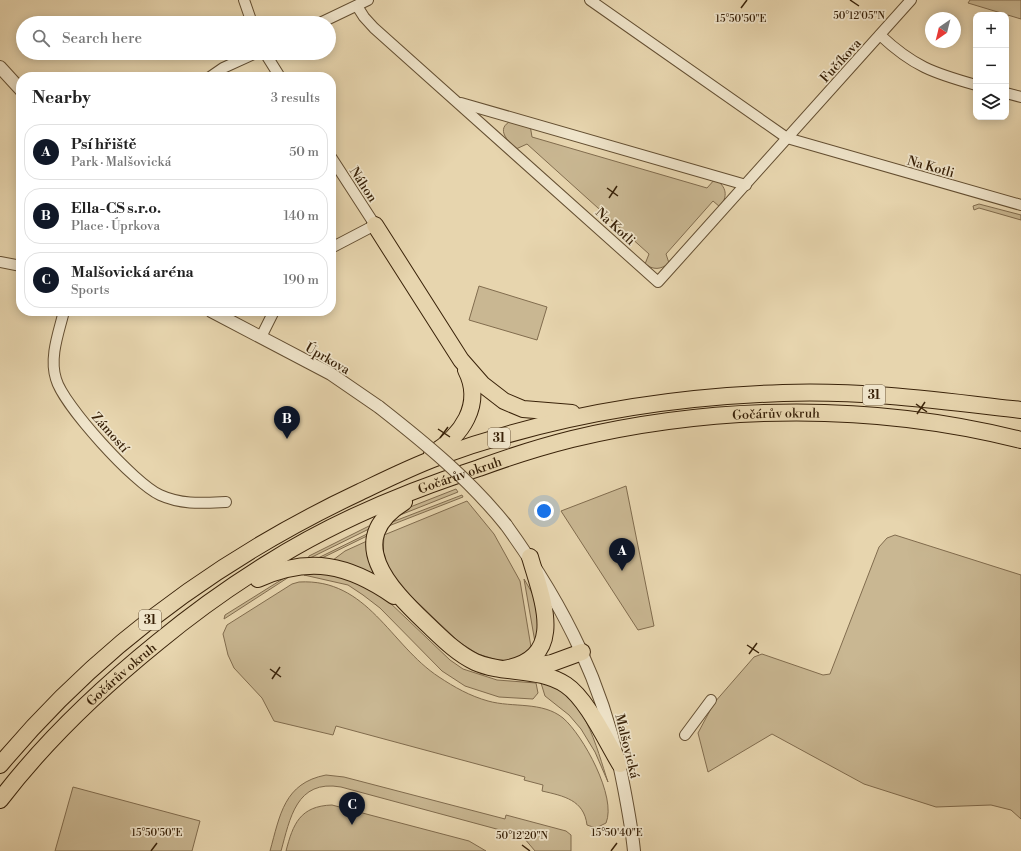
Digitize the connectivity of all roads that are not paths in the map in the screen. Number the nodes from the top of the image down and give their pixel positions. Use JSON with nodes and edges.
{"nodes":[{"id":1,"x":244,"y":0,"type":"edge"},
{"id":2,"x":368,"y":0,"type":"edge"},
{"id":3,"x":590,"y":0,"type":"edge"},
{"id":4,"x":911,"y":0,"type":"edge"},
{"id":5,"x":357,"y":6,"type":"junction"},
{"id":6,"x":250,"y":16,"type":"edge"},
{"id":7,"x":335,"y":16,"type":"edge"},
{"id":8,"x":880,"y":35,"type":"junction"},
{"id":9,"x":241,"y":60,"type":"edge"},
{"id":10,"x":269,"y":60,"type":"edge"},
{"id":11,"x":0,"y":67,"type":"edge"},
{"id":12,"x":217,"y":72,"type":"edge"},
{"id":13,"x":277,"y":72,"type":"edge"},
{"id":14,"x":973,"y":84,"type":"edge"},
{"id":15,"x":16,"y":85,"type":"edge"},
{"id":16,"x":1009,"y":94,"type":"edge"},
{"id":17,"x":1021,"y":97,"type":"edge"},
{"id":18,"x":459,"y":102,"type":"junction"},
{"id":19,"x":787,"y":138,"type":"junction"},
{"id":20,"x":336,"y":165,"type":"edge"},
{"id":21,"x":746,"y":185,"type":"junction"},
{"id":22,"x":1021,"y":205,"type":"edge"},
{"id":23,"x":375,"y":225,"type":"junction"},
{"id":24,"x":336,"y":245,"type":"edge"},
{"id":25,"x":0,"y":262,"type":"edge"},
{"id":26,"x":16,"y":265,"type":"edge"},
{"id":27,"x":63,"y":316,"type":"edge"},
{"id":28,"x":221,"y":316,"type":"edge"},
{"id":29,"x":272,"y":316,"type":"edge"},
{"id":30,"x":261,"y":337,"type":"junction"},
{"id":31,"x":461,"y":360,"type":"junction"},
{"id":32,"x":1021,"y":410,"type":"edge"},
{"id":33,"x":595,"y":414,"type":"junction"},
{"id":34,"x":1021,"y":440,"type":"edge"},
{"id":35,"x":405,"y":471,"type":"junction"},
{"id":36,"x":438,"y":481,"type":"junction"},
{"id":37,"x":226,"y":502,"type":"dead end"},
{"id":38,"x":506,"y":525,"type":"joint"},
{"id":39,"x":530,"y":557,"type":"junction"},
{"id":40,"x":216,"y":597,"type":"junction"},
{"id":41,"x":420,"y":617,"type":"junction"},
{"id":42,"x":582,"y":652,"type":"junction"},
{"id":43,"x":492,"y":668,"type":"junction"},
{"id":44,"x":711,"y":700,"type":"dead end"},
{"id":45,"x":685,"y":735,"type":"dead end"},
{"id":46,"x":620,"y":764,"type":"junction"},
{"id":47,"x":0,"y":765,"type":"edge"},
{"id":48,"x":0,"y":800,"type":"edge"},
{"id":49,"x":634,"y":851,"type":"edge"}],
"edges":[{"from":1,"to":6,"type":"street"},
{"from":2,"to":5,"type":"street"},
{"from":3,"to":19,"type":"street","name":"Na Kotli"},
{"from":4,"to":8,"type":"street","name":"Fučíkova"},
{"from":5,"to":7,"type":"street"},
{"from":5,"to":18,"type":"street","name":"Na Kotli"},
{"from":8,"to":14,"type":"street"},
{"from":8,"to":19,"type":"street","name":"Fučíkova"},
{"from":9,"to":12,"type":"street"},
{"from":10,"to":13,"type":"street"},
{"from":11,"to":15,"type":"street"},
{"from":16,"to":17,"type":"street"},
{"from":18,"to":21,"type":"street","name":"Na Kotli"},
{"from":18,"to":21,"type":"street","name":"Na Kotli"},
{"from":19,"to":21,"type":"street","name":"Na Kotli"},
{"from":19,"to":22,"type":"street","name":"Na Kotli"},
{"from":20,"to":23,"type":"street","name":"Náhon"},
{"from":23,"to":24,"type":"street"},
{"from":23,"to":31,"type":"main road"},
{"from":25,"to":26,"type":"street"},
{"from":27,"to":37,"type":"street","name":"Zámostí"},
{"from":28,"to":30,"type":"street","name":"Úprkova"},
{"from":29,"to":30,"type":"street"},
{"from":30,"to":38,"type":"street","name":"Úprkova","bridge":true},
{"from":31,"to":33,"type":"main road"},
{"from":31,"to":35,"type":"main road"},
{"from":32,"to":33,"type":"main road","name":"Gočárův okruh","number":"31"},
{"from":33,"to":35,"type":"main road","name":"Gočárův okruh","number":"31"},
{"from":34,"to":36,"type":"main road","name":"Gočárův okruh","number":"31"},
{"from":35,"to":47,"type":"main road","name":"Gočárův okruh","number":"31"},
{"from":36,"to":40,"type":"main road","name":"Gočárův okruh","number":"31"},
{"from":36,"to":41,"type":"main road"},
{"from":38,"to":39,"type":"street","name":"Malšovická"},
{"from":39,"to":42,"type":"street","name":"Malšovická"},
{"from":39,"to":43,"type":"main road"},
{"from":40,"to":41,"type":"main road"},
{"from":40,"to":48,"type":"main road","name":"Gočárův okruh","number":"31"},
{"from":41,"to":43,"type":"main road"},
{"from":42,"to":43,"type":"main road"},
{"from":42,"to":46,"type":"street","name":"Malšovická"},
{"from":43,"to":46,"type":"main road"},
{"from":44,"to":45,"type":"street"},
{"from":46,"to":49,"type":"street","name":"Malšovická"}]}
